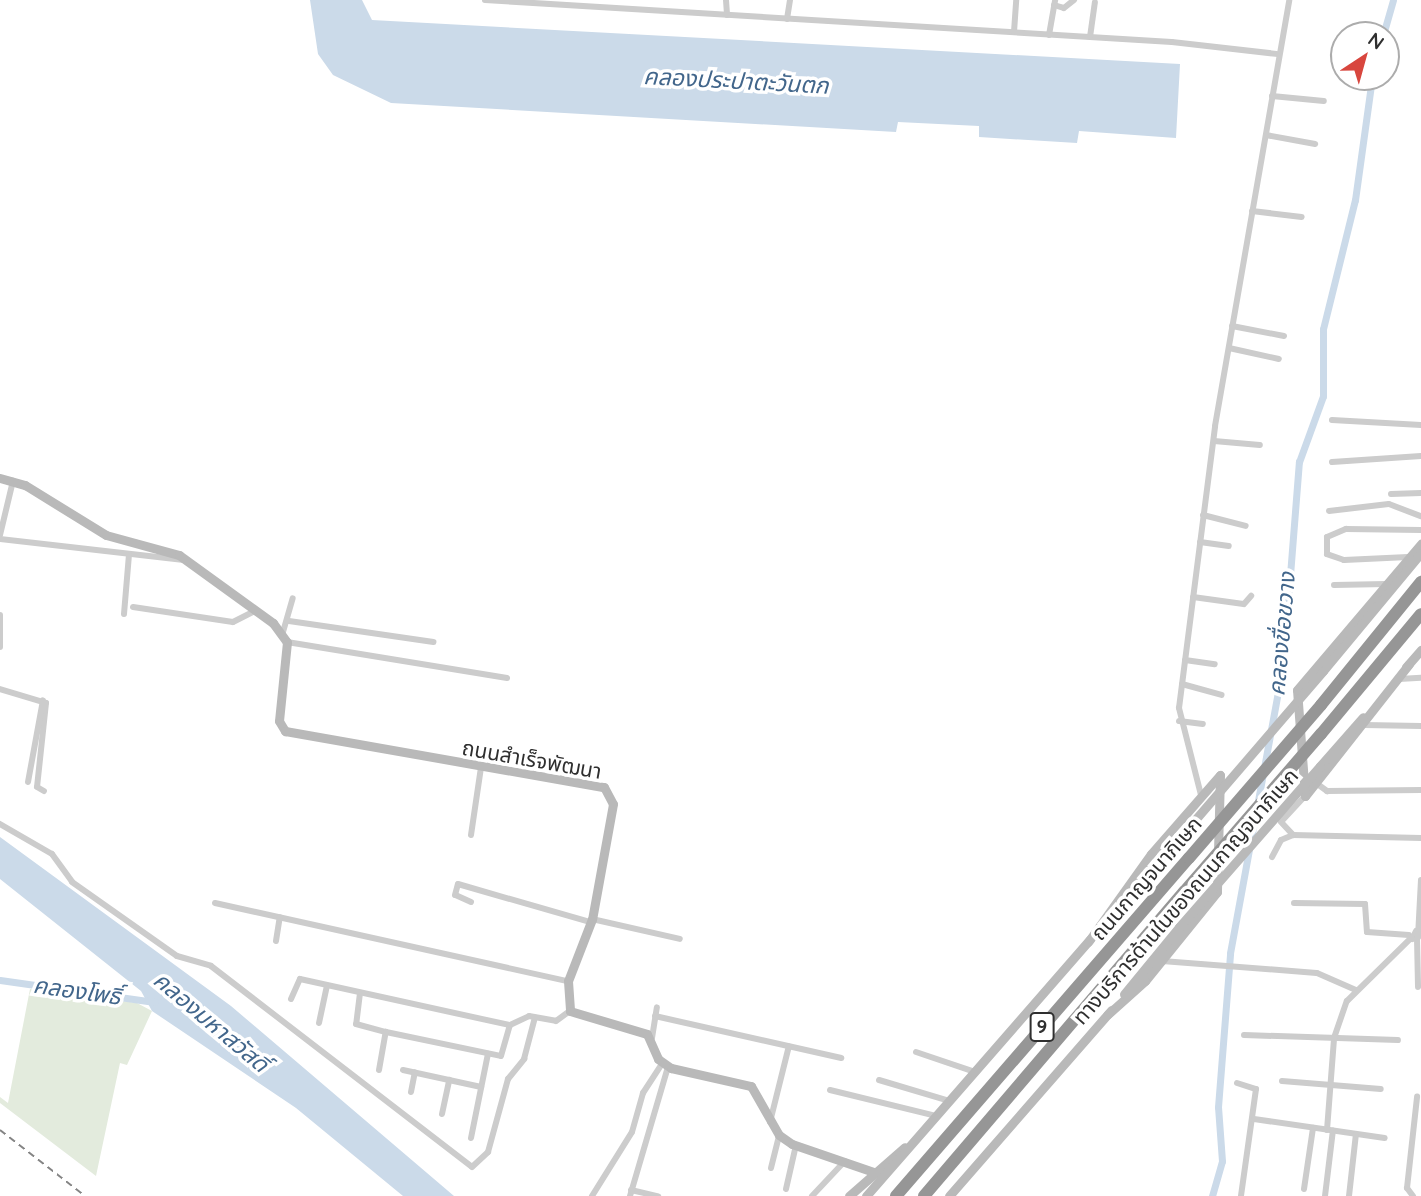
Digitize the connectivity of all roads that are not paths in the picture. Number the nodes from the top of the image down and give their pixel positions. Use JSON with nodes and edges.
{"nodes":[{"id":1,"x":485,"y":0,"type":"edge"},
{"id":2,"x":726,"y":0,"type":"edge"},
{"id":3,"x":790,"y":0,"type":"edge"},
{"id":4,"x":1016,"y":0,"type":"edge"},
{"id":5,"x":1074,"y":0,"type":"edge"},
{"id":6,"x":1289,"y":0,"type":"edge"},
{"id":7,"x":517,"y":1,"type":"edge"},
{"id":8,"x":1095,"y":2,"type":"dead end"},
{"id":9,"x":1055,"y":3,"type":"edge"},
{"id":10,"x":727,"y":15,"type":"junction"},
{"id":11,"x":787,"y":19,"type":"junction"},
{"id":12,"x":1014,"y":32,"type":"junction"},
{"id":13,"x":1049,"y":35,"type":"junction"},
{"id":14,"x":1090,"y":37,"type":"junction"},
{"id":15,"x":1278,"y":54,"type":"junction"},
{"id":16,"x":1272,"y":96,"type":"junction"},
{"id":17,"x":1324,"y":100,"type":"dead end"},
{"id":18,"x":1266,"y":135,"type":"junction"},
{"id":19,"x":1315,"y":144,"type":"dead end"},
{"id":20,"x":1252,"y":211,"type":"junction"},
{"id":21,"x":1302,"y":217,"type":"dead end"},
{"id":22,"x":1233,"y":326,"type":"junction"},
{"id":23,"x":1284,"y":336,"type":"dead end"},
{"id":24,"x":1229,"y":348,"type":"junction"},
{"id":25,"x":1279,"y":359,"type":"dead end"},
{"id":26,"x":1332,"y":420,"type":"dead end"},
{"id":27,"x":1421,"y":425,"type":"edge"},
{"id":28,"x":1214,"y":441,"type":"junction"},
{"id":29,"x":1260,"y":444,"type":"dead end"},
{"id":30,"x":1421,"y":456,"type":"edge"},
{"id":31,"x":1332,"y":463,"type":"dead end"},
{"id":32,"x":0,"y":478,"type":"edge"},
{"id":33,"x":13,"y":481,"type":"junction"},
{"id":34,"x":1421,"y":493,"type":"edge"},
{"id":35,"x":1391,"y":494,"type":"dead end"},
{"id":36,"x":1329,"y":511,"type":"dead end"},
{"id":37,"x":1203,"y":516,"type":"junction"},
{"id":38,"x":1421,"y":516,"type":"edge"},
{"id":39,"x":1246,"y":526,"type":"dead end"},
{"id":40,"x":1421,"y":530,"type":"edge"},
{"id":41,"x":0,"y":537,"type":"edge"},
{"id":42,"x":1200,"y":542,"type":"junction"},
{"id":43,"x":1421,"y":544,"type":"edge"},
{"id":44,"x":1229,"y":546,"type":"dead end"},
{"id":45,"x":129,"y":554,"type":"junction"},
{"id":46,"x":1421,"y":554,"type":"edge"},
{"id":47,"x":1408,"y":557,"type":"junction"},
{"id":48,"x":186,"y":561,"type":"junction"},
{"id":49,"x":1421,"y":582,"type":"edge"},
{"id":50,"x":1386,"y":584,"type":"junction"},
{"id":51,"x":1334,"y":585,"type":"dead end"},
{"id":52,"x":1251,"y":596,"type":"dead end"},
{"id":53,"x":1193,"y":597,"type":"junction"},
{"id":54,"x":293,"y":598,"type":"dead end"},
{"id":55,"x":133,"y":607,"type":"dead end"},
{"id":56,"x":255,"y":611,"type":"junction"},
{"id":57,"x":124,"y":614,"type":"dead end"},
{"id":58,"x":1421,"y":614,"type":"edge"},
{"id":59,"x":0,"y":615,"type":"edge"},
{"id":60,"x":289,"y":621,"type":"junction"},
{"id":61,"x":283,"y":632,"type":"junction"},
{"id":62,"x":288,"y":642,"type":"junction"},
{"id":63,"x":433,"y":642,"type":"dead end"},
{"id":64,"x":0,"y":648,"type":"edge"},
{"id":65,"x":1421,"y":651,"type":"edge"},
{"id":66,"x":1185,"y":660,"type":"junction"},
{"id":67,"x":1215,"y":663,"type":"dead end"},
{"id":68,"x":1409,"y":664,"type":"junction"},
{"id":69,"x":507,"y":678,"type":"dead end"},
{"id":70,"x":1421,"y":678,"type":"edge"},
{"id":71,"x":1399,"y":679,"type":"junction"},
{"id":72,"x":1182,"y":684,"type":"junction"},
{"id":73,"x":0,"y":689,"type":"edge"},
{"id":74,"x":1222,"y":695,"type":"dead end"},
{"id":75,"x":43,"y":700,"type":"junction"},
{"id":76,"x":1179,"y":721,"type":"junction"},
{"id":77,"x":1203,"y":724,"type":"dead end"},
{"id":78,"x":1364,"y":725,"type":"junction"},
{"id":79,"x":1421,"y":726,"type":"edge"},
{"id":80,"x":481,"y":767,"type":"junction"},
{"id":81,"x":28,"y":782,"type":"dead end"},
{"id":82,"x":1316,"y":783,"type":"junction"},
{"id":83,"x":1421,"y":790,"type":"edge"},
{"id":84,"x":44,"y":792,"type":"dead end"},
{"id":85,"x":1201,"y":795,"type":"junction"},
{"id":86,"x":1305,"y":796,"type":"junction"},
{"id":87,"x":0,"y":824,"type":"edge"},
{"id":88,"x":471,"y":835,"type":"dead end"},
{"id":89,"x":1293,"y":835,"type":"junction"},
{"id":90,"x":1421,"y":838,"type":"edge"},
{"id":91,"x":1272,"y":857,"type":"dead end"},
{"id":92,"x":1421,"y":880,"type":"edge"},
{"id":93,"x":471,"y":902,"type":"dead end"},
{"id":94,"x":1294,"y":903,"type":"dead end"},
{"id":95,"x":215,"y":904,"type":"dead end"},
{"id":96,"x":280,"y":916,"type":"junction"},
{"id":97,"x":591,"y":921,"type":"junction"},
{"id":98,"x":1413,"y":936,"type":"junction"},
{"id":99,"x":680,"y":939,"type":"dead end"},
{"id":100,"x":276,"y":941,"type":"dead end"},
{"id":101,"x":1088,"y":942,"type":"junction"},
{"id":102,"x":1162,"y":961,"type":"junction"},
{"id":103,"x":568,"y":981,"type":"junction"},
{"id":104,"x":327,"y":986,"type":"junction"},
{"id":105,"x":1418,"y":987,"type":"dead end"},
{"id":106,"x":1356,"y":990,"type":"junction"},
{"id":107,"x":360,"y":993,"type":"junction"},
{"id":108,"x":291,"y":999,"type":"dead end"},
{"id":109,"x":657,"y":1007,"type":"dead end"},
{"id":110,"x":570,"y":1011,"type":"junction"},
{"id":111,"x":1107,"y":1015,"type":"junction"},
{"id":112,"x":655,"y":1016,"type":"junction"},
{"id":113,"x":535,"y":1017,"type":"junction"},
{"id":114,"x":319,"y":1023,"type":"dead end"},
{"id":115,"x":510,"y":1025,"type":"junction"},
{"id":116,"x":386,"y":1032,"type":"junction"},
{"id":117,"x":1244,"y":1035,"type":"dead end"},
{"id":118,"x":652,"y":1038,"type":"junction"},
{"id":119,"x":1334,"y":1038,"type":"junction"},
{"id":120,"x":1398,"y":1041,"type":"dead end"},
{"id":121,"x":789,"y":1046,"type":"junction"},
{"id":122,"x":916,"y":1052,"type":"dead end"},
{"id":123,"x":488,"y":1054,"type":"junction"},
{"id":124,"x":841,"y":1058,"type":"dead end"},
{"id":125,"x":665,"y":1065,"type":"junction"},
{"id":126,"x":379,"y":1070,"type":"dead end"},
{"id":127,"x":403,"y":1070,"type":"dead end"},
{"id":128,"x":415,"y":1072,"type":"junction"},
{"id":129,"x":975,"y":1072,"type":"junction"},
{"id":130,"x":449,"y":1080,"type":"junction"},
{"id":131,"x":879,"y":1080,"type":"dead end"},
{"id":132,"x":1282,"y":1081,"type":"dead end"},
{"id":133,"x":1237,"y":1083,"type":"dead end"},
{"id":134,"x":1331,"y":1085,"type":"junction"},
{"id":135,"x":481,"y":1087,"type":"junction"},
{"id":136,"x":1381,"y":1089,"type":"dead end"},
{"id":137,"x":830,"y":1090,"type":"dead end"},
{"id":138,"x":411,"y":1092,"type":"dead end"},
{"id":139,"x":1417,"y":1097,"type":"dead end"},
{"id":140,"x":950,"y":1101,"type":"junction"},
{"id":141,"x":442,"y":1114,"type":"dead end"},
{"id":142,"x":937,"y":1116,"type":"junction"},
{"id":143,"x":1254,"y":1119,"type":"junction"},
{"id":144,"x":770,"y":1122,"type":"junction"},
{"id":145,"x":1313,"y":1128,"type":"junction"},
{"id":146,"x":1330,"y":1130,"type":"junction"},
{"id":147,"x":1356,"y":1134,"type":"junction"},
{"id":148,"x":779,"y":1135,"type":"junction"},
{"id":149,"x":471,"y":1138,"type":"dead end"},
{"id":150,"x":1385,"y":1138,"type":"dead end"},
{"id":151,"x":913,"y":1143,"type":"junction"},
{"id":152,"x":796,"y":1146,"type":"junction"},
{"id":153,"x":845,"y":1161,"type":"junction"},
{"id":154,"x":771,"y":1168,"type":"dead end"},
{"id":155,"x":874,"y":1172,"type":"junction"},
{"id":156,"x":786,"y":1189,"type":"dead end"},
{"id":157,"x":1304,"y":1189,"type":"dead end"},
{"id":158,"x":631,"y":1193,"type":"edge"},
{"id":159,"x":850,"y":1195,"type":"edge"},
{"id":160,"x":592,"y":1196,"type":"edge"},
{"id":161,"x":658,"y":1196,"type":"edge"},
{"id":162,"x":812,"y":1196,"type":"edge"},
{"id":163,"x":866,"y":1196,"type":"edge"},
{"id":164,"x":896,"y":1196,"type":"edge"},
{"id":165,"x":924,"y":1196,"type":"edge"},
{"id":166,"x":950,"y":1196,"type":"edge"},
{"id":167,"x":1241,"y":1196,"type":"edge"},
{"id":168,"x":1325,"y":1196,"type":"edge"},
{"id":169,"x":1349,"y":1196,"type":"edge"},
{"id":170,"x":1413,"y":1196,"type":"edge"}],
"edges":[{"from":1,"to":7,"type":"street"},
{"from":2,"to":10,"type":"street"},
{"from":3,"to":11,"type":"street"},
{"from":4,"to":12,"type":"street"},
{"from":5,"to":9,"type":"street"},
{"from":6,"to":15,"type":"street"},
{"from":7,"to":10,"type":"street"},
{"from":8,"to":14,"type":"street"},
{"from":9,"to":13,"type":"street"},
{"from":10,"to":11,"type":"street"},
{"from":11,"to":12,"type":"street"},
{"from":12,"to":13,"type":"street"},
{"from":13,"to":14,"type":"street"},
{"from":14,"to":15,"type":"street"},
{"from":15,"to":16,"type":"street"},
{"from":16,"to":17,"type":"street"},
{"from":16,"to":18,"type":"street"},
{"from":18,"to":19,"type":"street"},
{"from":18,"to":20,"type":"street"},
{"from":20,"to":21,"type":"street"},
{"from":20,"to":22,"type":"street"},
{"from":22,"to":23,"type":"street"},
{"from":22,"to":24,"type":"street"},
{"from":24,"to":25,"type":"street"},
{"from":24,"to":28,"type":"street"},
{"from":26,"to":27,"type":"street"},
{"from":28,"to":29,"type":"street"},
{"from":28,"to":37,"type":"street"},
{"from":30,"to":31,"type":"street"},
{"from":32,"to":33,"type":"main road"},
{"from":33,"to":41,"type":"street"},
{"from":33,"to":48,"type":"main road"},
{"from":34,"to":35,"type":"street"},
{"from":36,"to":38,"type":"street"},
{"from":37,"to":39,"type":"street"},
{"from":37,"to":42,"type":"street"},
{"from":40,"to":47,"type":"street"},
{"from":41,"to":45,"type":"street"},
{"from":42,"to":44,"type":"street"},
{"from":42,"to":53,"type":"street"},
{"from":43,"to":47,"type":"main road"},
{"from":45,"to":48,"type":"street"},
{"from":45,"to":57,"type":"street"},
{"from":46,"to":101,"type":"main road","bridge":true},
{"from":47,"to":50,"type":"main road"},
{"from":48,"to":56,"type":"main road"},
{"from":49,"to":164,"type":"highway","name":"ถนนกาญจนาภิเษก","number":"9","bridge":true},
{"from":50,"to":51,"type":"street"},
{"from":50,"to":86,"type":"main road"},
{"from":52,"to":53,"type":"street"},
{"from":53,"to":66,"type":"street"},
{"from":54,"to":60,"type":"street"},
{"from":55,"to":56,"type":"street"},
{"from":56,"to":61,"type":"main road"},
{"from":58,"to":165,"type":"highway","name":"ถนนกาญจนาภิเษก","number":"9","bridge":true},
{"from":59,"to":64,"type":"street"},
{"from":60,"to":61,"type":"street"},
{"from":60,"to":63,"type":"street"},
{"from":61,"to":62,"type":"main road"},
{"from":62,"to":69,"type":"street"},
{"from":62,"to":80,"type":"main road","name":"ถนนสำเร็จพัฒนา"},
{"from":65,"to":68,"type":"main road","name":"ทางบริการด้านในของถนนกาญจนาภิเษก"},
{"from":66,"to":67,"type":"street"},
{"from":66,"to":72,"type":"street"},
{"from":68,"to":71,"type":"main road"},
{"from":68,"to":111,"type":"main road","name":"ทางบริการด้านในของถนนกาญจนาภิเษก","bridge":true},
{"from":70,"to":71,"type":"street"},
{"from":71,"to":78,"type":"main road"},
{"from":72,"to":74,"type":"street"},
{"from":72,"to":76,"type":"street"},
{"from":73,"to":75,"type":"street"},
{"from":75,"to":81,"type":"street"},
{"from":75,"to":84,"type":"street"},
{"from":76,"to":77,"type":"street"},
{"from":76,"to":85,"type":"street"},
{"from":78,"to":79,"type":"street"},
{"from":78,"to":82,"type":"main road"},
{"from":80,"to":88,"type":"street"},
{"from":80,"to":97,"type":"main road","name":"ถนนสำเร็จพัฒนา"},
{"from":82,"to":83,"type":"street"},
{"from":82,"to":86,"type":"main road"},
{"from":85,"to":101,"type":"main road"},
{"from":85,"to":102,"type":"main road"},
{"from":86,"to":89,"type":"street"},
{"from":87,"to":113,"type":"street"},
{"from":89,"to":90,"type":"street"},
{"from":89,"to":91,"type":"street"},
{"from":92,"to":98,"type":"street"},
{"from":93,"to":97,"type":"street"},
{"from":94,"to":98,"type":"street"},
{"from":95,"to":96,"type":"street"},
{"from":96,"to":100,"type":"street"},
{"from":96,"to":103,"type":"street"},
{"from":97,"to":99,"type":"street"},
{"from":97,"to":103,"type":"main road","name":"ถนนสำเร็จพัฒนา"},
{"from":98,"to":105,"type":"street"},
{"from":98,"to":106,"type":"street"},
{"from":101,"to":129,"type":"main road"},
{"from":102,"to":106,"type":"street"},
{"from":102,"to":111,"type":"main road"},
{"from":103,"to":110,"type":"main road","name":"ถนนสำเร็จพัฒนา"},
{"from":104,"to":107,"type":"street"},
{"from":104,"to":108,"type":"street"},
{"from":104,"to":114,"type":"street"},
{"from":106,"to":119,"type":"street"},
{"from":107,"to":115,"type":"street"},
{"from":107,"to":116,"type":"street"},
{"from":109,"to":112,"type":"street"},
{"from":110,"to":113,"type":"street"},
{"from":110,"to":118,"type":"main road"},
{"from":111,"to":166,"type":"main road","name":"ทางบริการด้านในของถนนกาญจนาภิเษก"},
{"from":112,"to":118,"type":"street"},
{"from":112,"to":121,"type":"street"},
{"from":113,"to":115,"type":"street"},
{"from":115,"to":123,"type":"street"},
{"from":116,"to":123,"type":"street"},
{"from":116,"to":126,"type":"street"},
{"from":117,"to":119,"type":"street"},
{"from":118,"to":125,"type":"main road"},
{"from":119,"to":120,"type":"street"},
{"from":119,"to":134,"type":"street"},
{"from":121,"to":124,"type":"street"},
{"from":121,"to":144,"type":"street"},
{"from":122,"to":129,"type":"street"},
{"from":123,"to":135,"type":"street"},
{"from":125,"to":144,"type":"main road"},
{"from":125,"to":158,"type":"street"},
{"from":125,"to":160,"type":"street"},
{"from":127,"to":128,"type":"street"},
{"from":128,"to":130,"type":"street"},
{"from":128,"to":138,"type":"street"},
{"from":129,"to":140,"type":"main road"},
{"from":130,"to":135,"type":"street"},
{"from":130,"to":141,"type":"street"},
{"from":131,"to":140,"type":"street"},
{"from":132,"to":134,"type":"street"},
{"from":133,"to":143,"type":"street"},
{"from":134,"to":136,"type":"street"},
{"from":134,"to":146,"type":"street"},
{"from":135,"to":149,"type":"street"},
{"from":137,"to":142,"type":"street"},
{"from":139,"to":170,"type":"street"},
{"from":140,"to":142,"type":"main road"},
{"from":142,"to":151,"type":"main road"},
{"from":143,"to":145,"type":"street"},
{"from":143,"to":167,"type":"street"},
{"from":144,"to":148,"type":"main road"},
{"from":145,"to":146,"type":"street"},
{"from":145,"to":157,"type":"street"},
{"from":146,"to":147,"type":"street"},
{"from":146,"to":168,"type":"street"},
{"from":147,"to":150,"type":"street"},
{"from":147,"to":169,"type":"street"},
{"from":148,"to":152,"type":"main road"},
{"from":148,"to":154,"type":"street"},
{"from":151,"to":155,"type":"main road"},
{"from":151,"to":163,"type":"main road"},
{"from":152,"to":153,"type":"main road"},
{"from":152,"to":156,"type":"street"},
{"from":153,"to":155,"type":"main road"},
{"from":153,"to":162,"type":"street"},
{"from":155,"to":159,"type":"main road"},
{"from":158,"to":161,"type":"street"}]}
